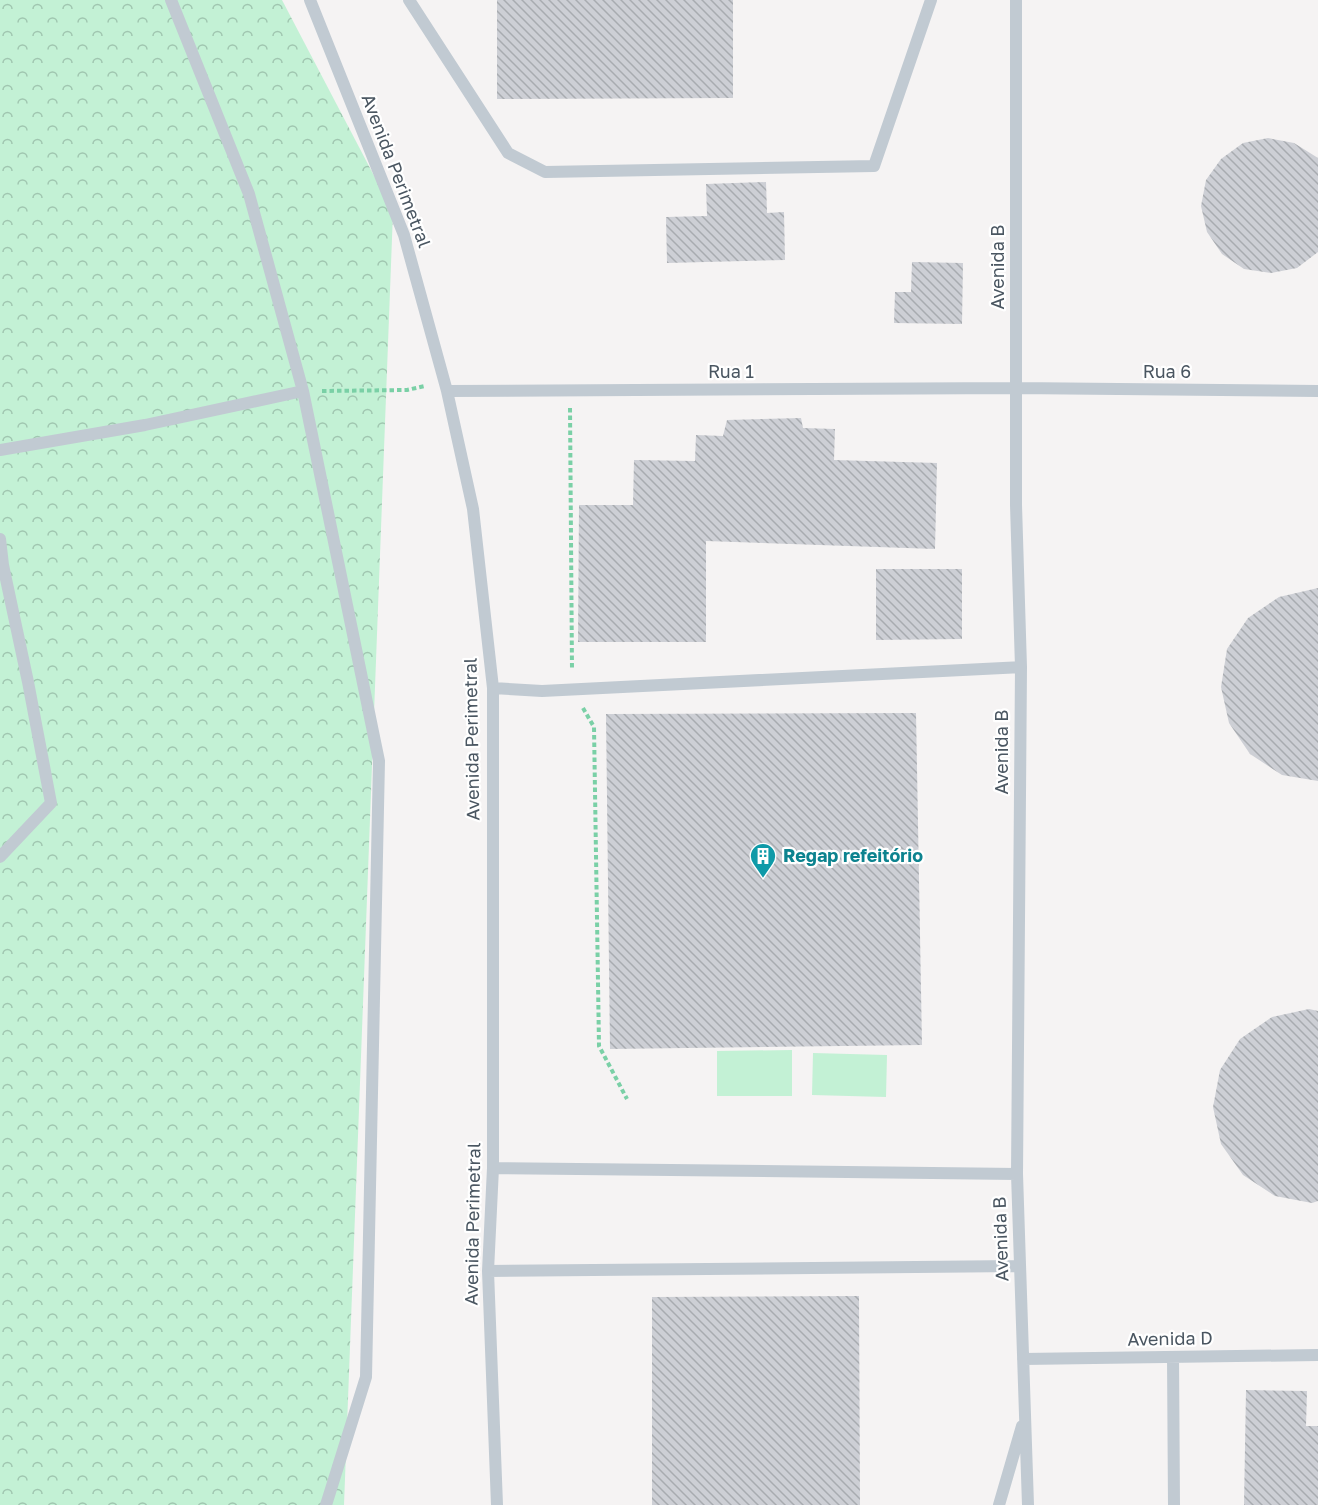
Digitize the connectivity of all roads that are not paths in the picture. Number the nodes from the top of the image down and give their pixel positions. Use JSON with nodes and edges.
{"nodes":[{"id":1,"x":171,"y":0,"type":"edge"},
{"id":2,"x":310,"y":0,"type":"edge"},
{"id":3,"x":409,"y":0,"type":"edge"},
{"id":4,"x":931,"y":0,"type":"edge"},
{"id":5,"x":1016,"y":0,"type":"edge"},
{"id":6,"x":1016,"y":388,"type":"junction"},
{"id":7,"x":303,"y":391,"type":"junction"},
{"id":8,"x":447,"y":391,"type":"junction"},
{"id":9,"x":1318,"y":391,"type":"edge"},
{"id":10,"x":0,"y":450,"type":"edge"},
{"id":11,"x":0,"y":539,"type":"edge"},
{"id":12,"x":1021,"y":667,"type":"junction"},
{"id":13,"x":493,"y":688,"type":"junction"},
{"id":14,"x":0,"y":857,"type":"edge"},
{"id":15,"x":493,"y":1168,"type":"junction"},
{"id":16,"x":1017,"y":1174,"type":"junction"},
{"id":17,"x":1020,"y":1266,"type":"junction"},
{"id":18,"x":488,"y":1271,"type":"junction"},
{"id":19,"x":1318,"y":1355,"type":"edge"},
{"id":20,"x":1173,"y":1357,"type":"junction"},
{"id":21,"x":1023,"y":1359,"type":"junction"},
{"id":22,"x":1025,"y":1417,"type":"junction"},
{"id":23,"x":326,"y":1505,"type":"edge"},
{"id":24,"x":497,"y":1505,"type":"edge"},
{"id":25,"x":999,"y":1505,"type":"edge"},
{"id":26,"x":1028,"y":1505,"type":"edge"},
{"id":27,"x":1174,"y":1505,"type":"edge"}],
"edges":[{"from":1,"to":7,"type":"lane"},
{"from":2,"to":8,"type":"lane","name":"Avenida Perimetral"},
{"from":3,"to":4,"type":"lane"},
{"from":5,"to":6,"type":"lane","name":"Avenida B"},
{"from":6,"to":8,"type":"lane","name":"Rua 1"},
{"from":6,"to":9,"type":"lane","name":"Rua 6"},
{"from":6,"to":12,"type":"lane","name":"Avenida B"},
{"from":7,"to":10,"type":"lane"},
{"from":7,"to":23,"type":"lane"},
{"from":8,"to":13,"type":"lane","name":"Avenida Perimetral"},
{"from":11,"to":14,"type":"lane"},
{"from":12,"to":13,"type":"lane"},
{"from":12,"to":16,"type":"lane","name":"Avenida B"},
{"from":13,"to":15,"type":"lane","name":"Avenida Perimetral"},
{"from":15,"to":16,"type":"lane"},
{"from":15,"to":18,"type":"lane","name":"Avenida Perimetral"},
{"from":16,"to":17,"type":"lane","name":"Avenida B"},
{"from":17,"to":18,"type":"lane"},
{"from":17,"to":21,"type":"lane","name":"Avenida B"},
{"from":18,"to":24,"type":"lane","name":"Avenida Perimetral"},
{"from":19,"to":20,"type":"lane","name":"Avenida D"},
{"from":20,"to":21,"type":"lane","name":"Avenida D"},
{"from":20,"to":27,"type":"lane"},
{"from":21,"to":22,"type":"lane","name":"Avenida B"},
{"from":22,"to":25,"type":"lane"},
{"from":22,"to":26,"type":"lane","name":"Avenida B"}]}
